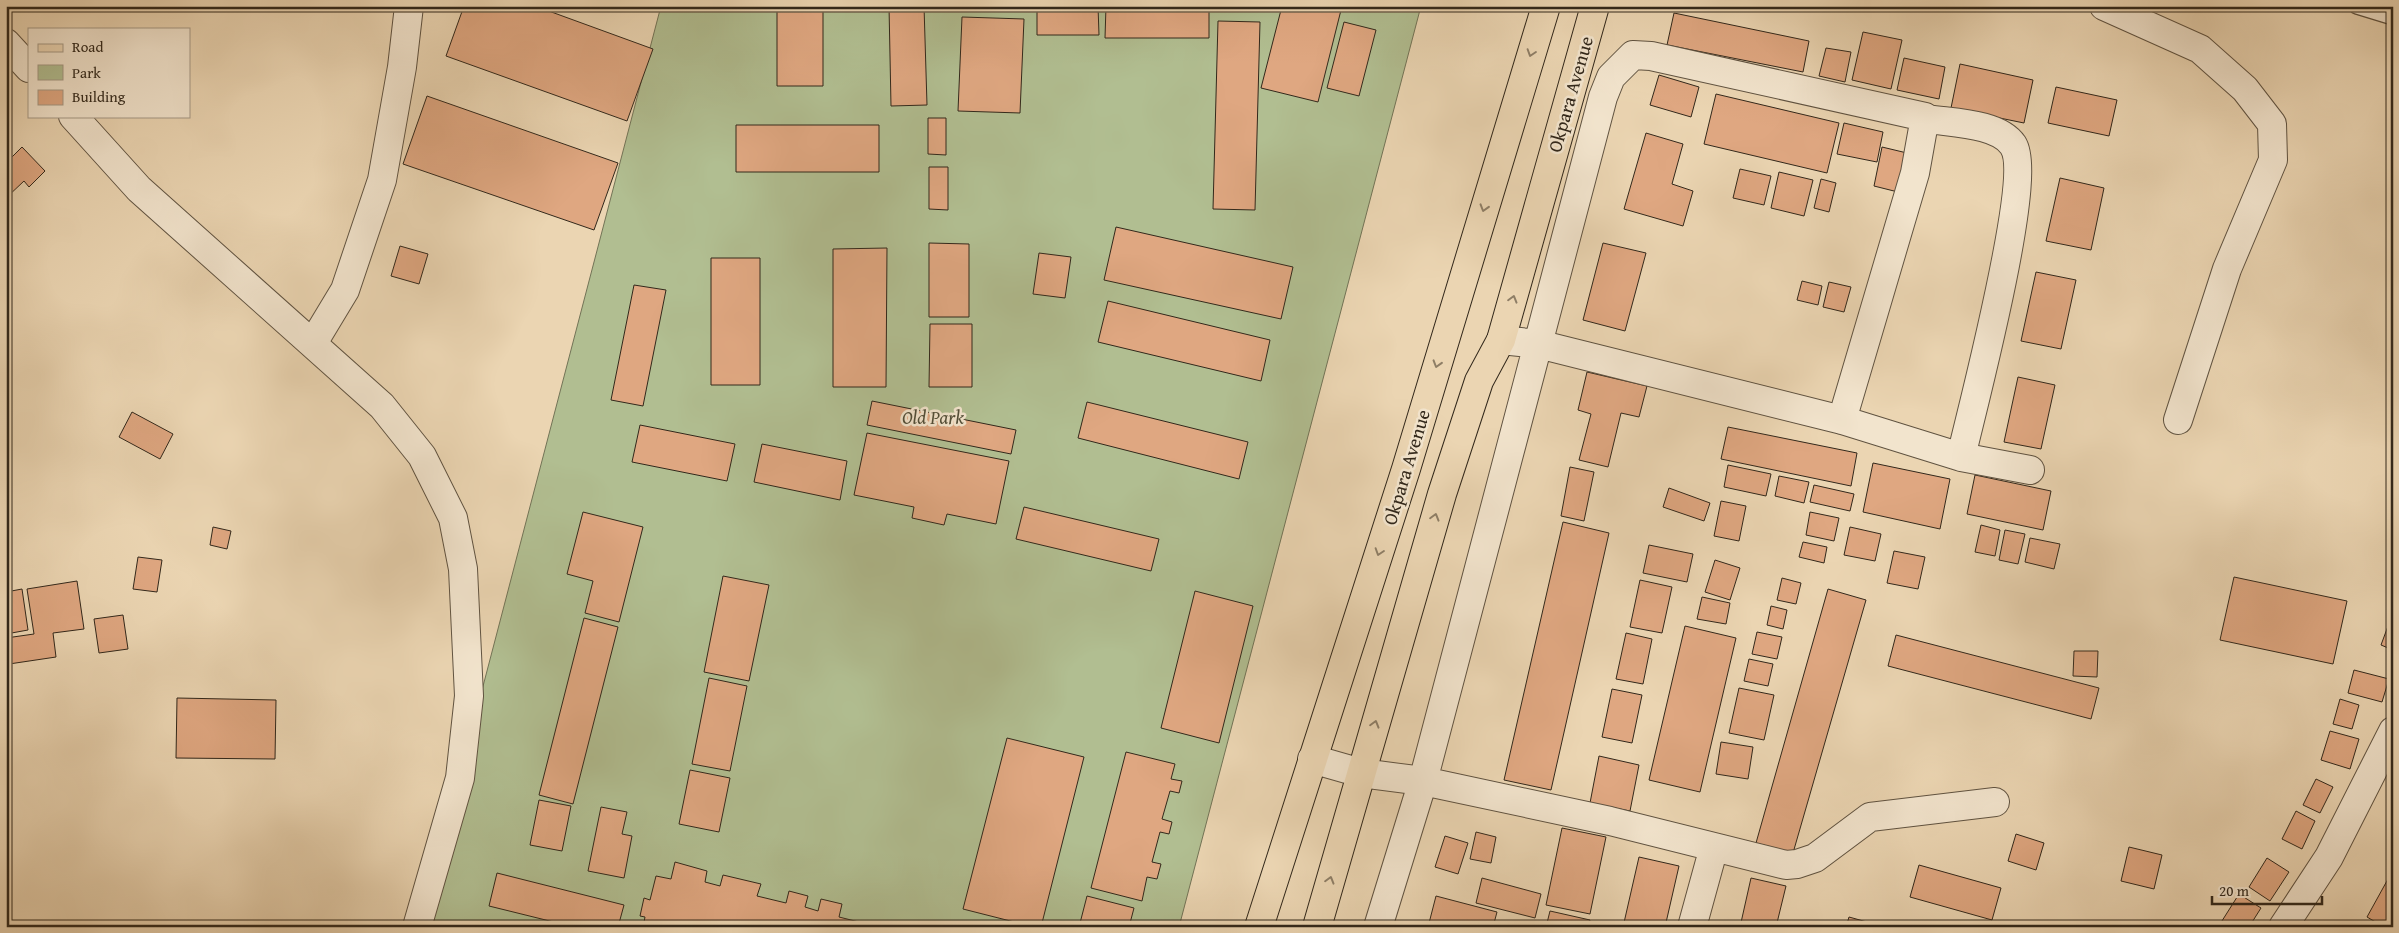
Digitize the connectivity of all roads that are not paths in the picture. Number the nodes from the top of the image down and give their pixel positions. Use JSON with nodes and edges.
{"nodes":[{"id":1,"x":409,"y":6,"type":"edge"},
{"id":2,"x":1546,"y":6,"type":"edge"},
{"id":3,"x":1595,"y":6,"type":"edge"},
{"id":4,"x":2104,"y":6,"type":"edge"},
{"id":5,"x":2357,"y":6,"type":"edge"},
{"id":6,"x":2393,"y":17,"type":"edge"},
{"id":7,"x":6,"y":43,"type":"edge"},
{"id":8,"x":28,"y":67,"type":"edge"},
{"id":9,"x":1925,"y":117,"type":"junction"},
{"id":10,"x":75,"y":118,"type":"edge"},
{"id":11,"x":1501,"y":340,"type":"junction"},
{"id":12,"x":313,"y":342,"type":"junction"},
{"id":13,"x":1538,"y":344,"type":"junction"},
{"id":14,"x":1842,"y":420,"type":"junction"},
{"id":15,"x":2178,"y":420,"type":"dead end"},
{"id":16,"x":1961,"y":457,"type":"junction"},
{"id":17,"x":2030,"y":470,"type":"dead end"},
{"id":18,"x":2393,"y":731,"type":"edge"},
{"id":19,"x":1312,"y":759,"type":"junction"},
{"id":20,"x":1361,"y":773,"type":"junction"},
{"id":21,"x":1422,"y":781,"type":"junction"},
{"id":22,"x":1995,"y":802,"type":"dead end"},
{"id":23,"x":1714,"y":847,"type":"junction"},
{"id":24,"x":417,"y":927,"type":"edge"},
{"id":25,"x":1259,"y":927,"type":"edge"},
{"id":26,"x":1317,"y":927,"type":"edge"},
{"id":27,"x":1378,"y":927,"type":"edge"},
{"id":28,"x":1692,"y":927,"type":"edge"},
{"id":29,"x":2283,"y":927,"type":"edge"}],
"edges":[{"from":1,"to":12,"type":"street"},
{"from":2,"to":19,"type":"main road","name":"Okpara Avenue","one_way":true},
{"from":11,"to":3,"type":"main road","name":"Okpara Avenue","one_way":true},
{"from":4,"to":15,"type":"street"},
{"from":5,"to":6,"type":"lane"},
{"from":7,"to":8,"type":"street"},
{"from":9,"to":13,"type":"street"},
{"from":9,"to":14,"type":"street"},
{"from":9,"to":16,"type":"street"},
{"from":10,"to":12,"type":"street"},
{"from":11,"to":13,"type":"street"},
{"from":20,"to":11,"type":"main road","name":"Okpara Avenue","one_way":true},
{"from":12,"to":24,"type":"street"},
{"from":13,"to":14,"type":"street"},
{"from":13,"to":21,"type":"street"},
{"from":14,"to":16,"type":"street"},
{"from":16,"to":17,"type":"street"},
{"from":18,"to":29,"type":"street"},
{"from":19,"to":20,"type":"street"},
{"from":19,"to":25,"type":"main road","name":"Okpara Avenue"},
{"from":20,"to":21,"type":"street"},
{"from":26,"to":20,"type":"main road","name":"Okpara Avenue","one_way":true},
{"from":21,"to":23,"type":"street"},
{"from":21,"to":27,"type":"street"},
{"from":22,"to":23,"type":"street"},
{"from":23,"to":28,"type":"street"}]}
